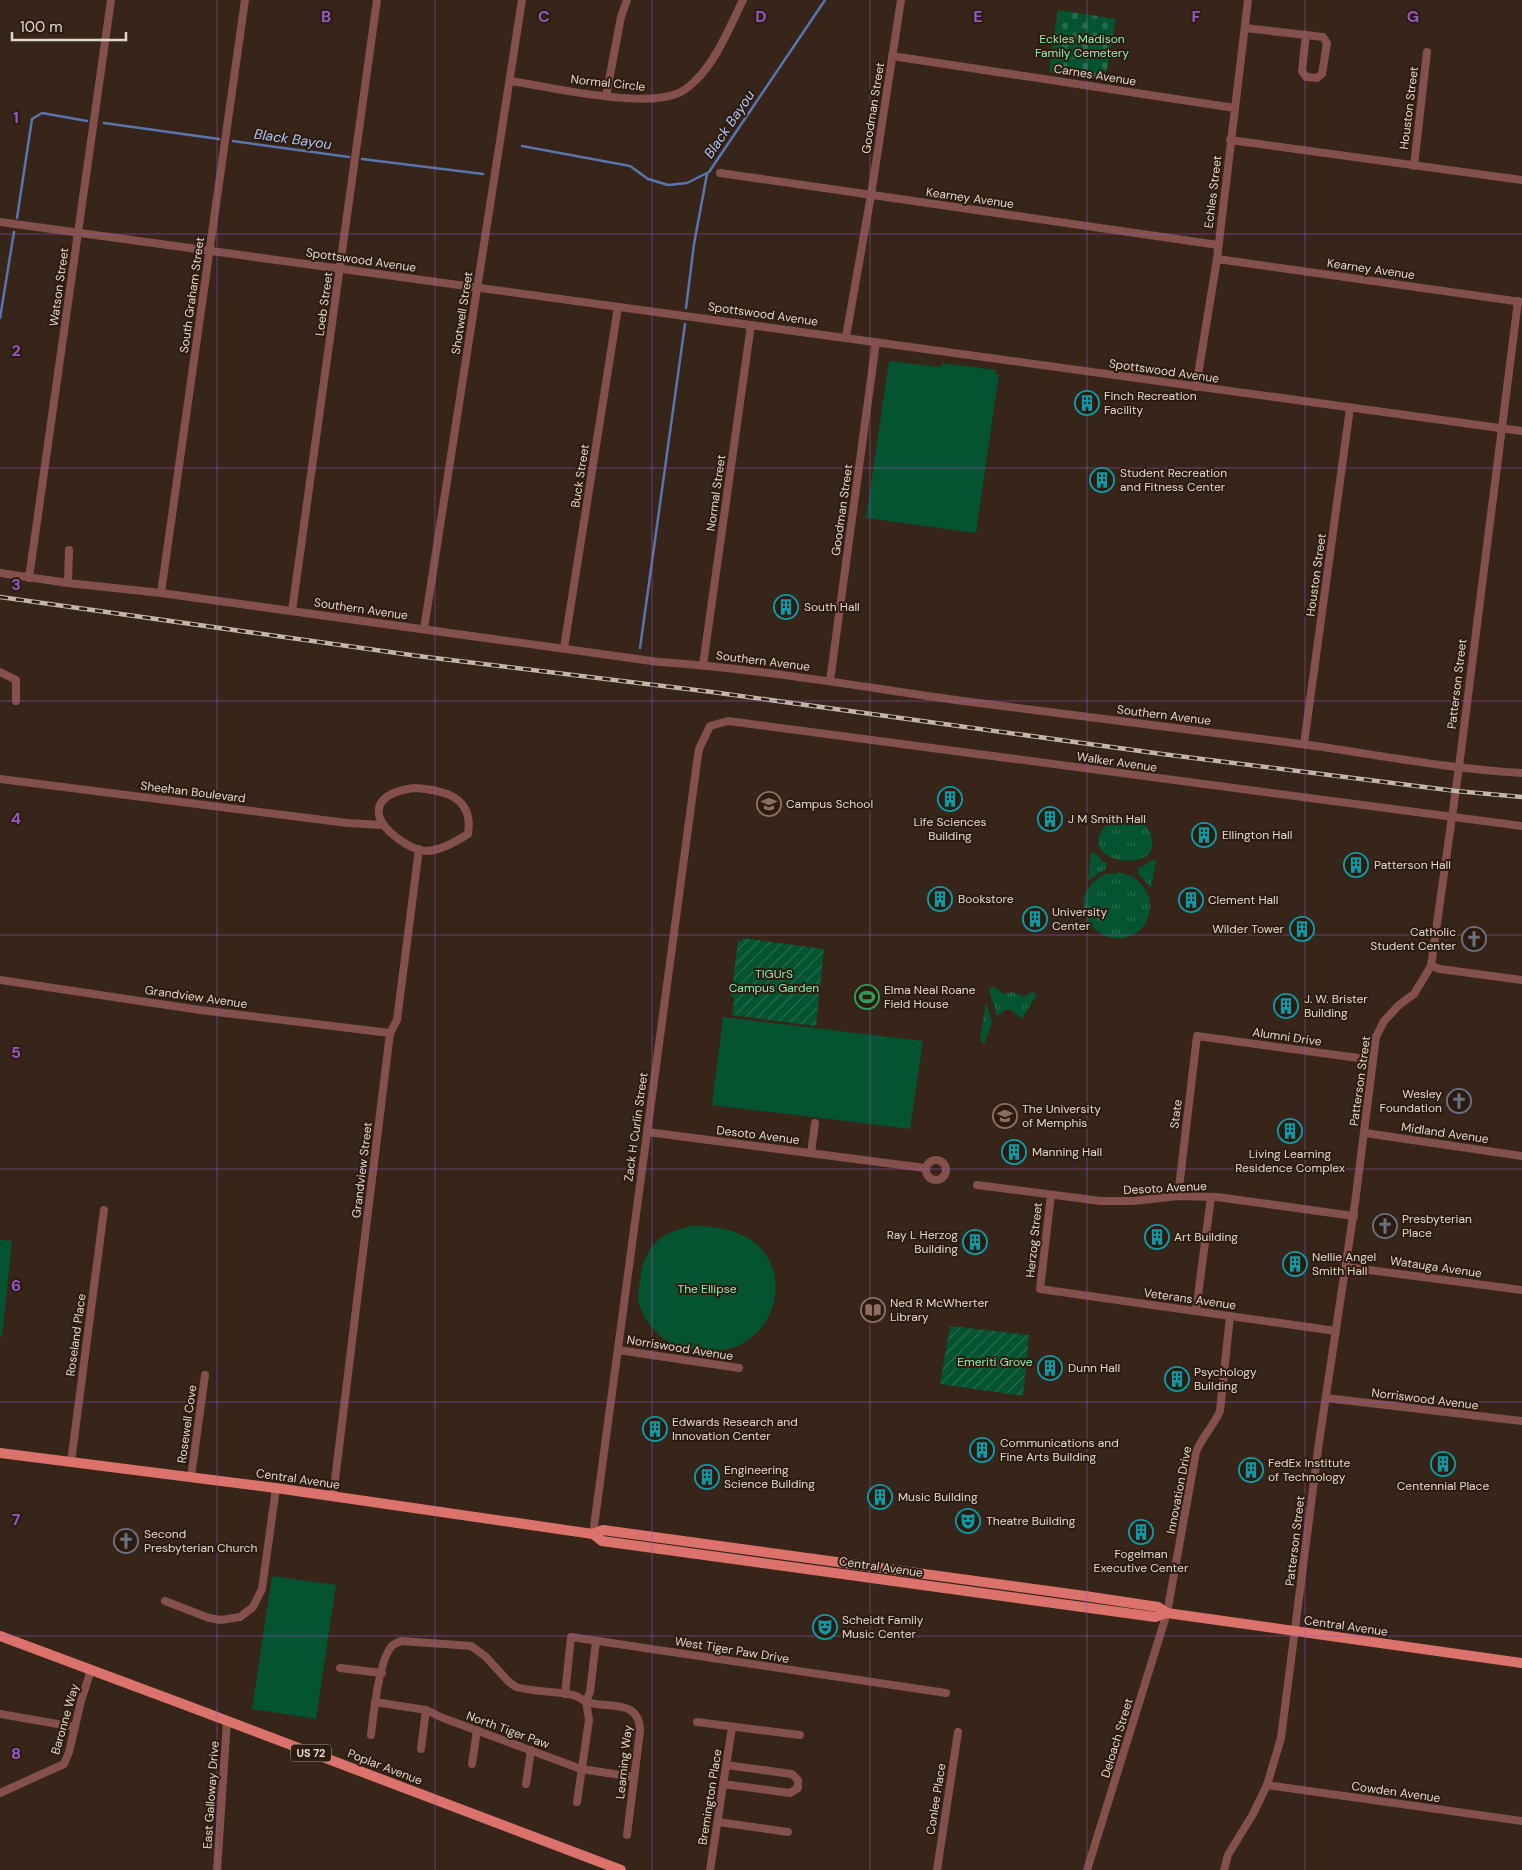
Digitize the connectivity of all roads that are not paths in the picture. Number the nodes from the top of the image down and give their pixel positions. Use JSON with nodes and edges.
{"nodes":[{"id":1,"x":111,"y":0,"type":"edge"},
{"id":2,"x":245,"y":0,"type":"edge"},
{"id":3,"x":377,"y":0,"type":"edge"},
{"id":4,"x":522,"y":0,"type":"edge"},
{"id":5,"x":627,"y":0,"type":"edge"},
{"id":6,"x":743,"y":0,"type":"edge"},
{"id":7,"x":901,"y":0,"type":"edge"},
{"id":8,"x":1248,"y":0,"type":"edge"},
{"id":9,"x":1245,"y":28,"type":"junction"},
{"id":10,"x":1306,"y":35,"type":"junction"},
{"id":11,"x":1427,"y":52,"type":"dead end"},
{"id":12,"x":892,"y":56,"type":"junction"},
{"id":13,"x":510,"y":81,"type":"junction"},
{"id":14,"x":606,"y":96,"type":"junction"},
{"id":15,"x":1235,"y":108,"type":"junction"},
{"id":16,"x":1230,"y":140,"type":"junction"},
{"id":17,"x":1414,"y":166,"type":"junction"},
{"id":18,"x":720,"y":173,"type":"dead end"},
{"id":19,"x":1522,"y":180,"type":"edge"},
{"id":20,"x":871,"y":195,"type":"junction"},
{"id":21,"x":0,"y":222,"type":"edge"},
{"id":22,"x":78,"y":232,"type":"junction"},
{"id":23,"x":1218,"y":244,"type":"junction"},
{"id":24,"x":209,"y":250,"type":"junction"},
{"id":25,"x":1217,"y":259,"type":"junction"},
{"id":26,"x":340,"y":268,"type":"junction"},
{"id":27,"x":476,"y":288,"type":"junction"},
{"id":28,"x":1520,"y":302,"type":"edge"},
{"id":29,"x":618,"y":307,"type":"junction"},
{"id":30,"x":751,"y":325,"type":"junction"},
{"id":31,"x":846,"y":337,"type":"junction"},
{"id":32,"x":876,"y":342,"type":"junction"},
{"id":33,"x":1196,"y":387,"type":"junction"},
{"id":34,"x":1350,"y":408,"type":"junction"},
{"id":35,"x":1501,"y":428,"type":"junction"},
{"id":36,"x":1522,"y":430,"type":"edge"},
{"id":37,"x":69,"y":550,"type":"dead end"},
{"id":38,"x":0,"y":574,"type":"edge"},
{"id":39,"x":29,"y":578,"type":"junction"},
{"id":40,"x":68,"y":583,"type":"junction"},
{"id":41,"x":161,"y":593,"type":"junction"},
{"id":42,"x":292,"y":612,"type":"junction"},
{"id":43,"x":424,"y":629,"type":"junction"},
{"id":44,"x":564,"y":648,"type":"junction"},
{"id":45,"x":703,"y":664,"type":"junction"},
{"id":46,"x":0,"y":672,"type":"edge"},
{"id":47,"x":830,"y":681,"type":"junction"},
{"id":48,"x":16,"y":701,"type":"dead end"},
{"id":49,"x":710,"y":726,"type":"joint"},
{"id":50,"x":1304,"y":744,"type":"junction"},
{"id":51,"x":1459,"y":767,"type":"junction"},
{"id":52,"x":1522,"y":773,"type":"edge"},
{"id":53,"x":0,"y":779,"type":"edge"},
{"id":54,"x":1452,"y":818,"type":"junction"},
{"id":55,"x":383,"y":826,"type":"junction"},
{"id":56,"x":1522,"y":826,"type":"edge"},
{"id":57,"x":419,"y":849,"type":"junction"},
{"id":58,"x":1431,"y":966,"type":"junction"},
{"id":59,"x":0,"y":980,"type":"edge"},
{"id":60,"x":1522,"y":980,"type":"edge"},
{"id":61,"x":390,"y":1033,"type":"junction"},
{"id":62,"x":1197,"y":1036,"type":"joint"},
{"id":63,"x":1373,"y":1060,"type":"junction"},
{"id":64,"x":815,"y":1123,"type":"dead end"},
{"id":65,"x":647,"y":1132,"type":"junction"},
{"id":66,"x":1364,"y":1133,"type":"junction"},
{"id":67,"x":811,"y":1153,"type":"junction"},
{"id":68,"x":1522,"y":1156,"type":"edge"},
{"id":69,"x":925,"y":1168,"type":"dead end"},
{"id":70,"x":978,"y":1185,"type":"dead end"},
{"id":71,"x":1051,"y":1194,"type":"junction"},
{"id":72,"x":1178,"y":1196,"type":"junction"},
{"id":73,"x":1211,"y":1197,"type":"junction"},
{"id":74,"x":104,"y":1210,"type":"dead end"},
{"id":75,"x":1354,"y":1216,"type":"junction"},
{"id":76,"x":1346,"y":1267,"type":"junction"},
{"id":77,"x":1040,"y":1289,"type":"joint"},
{"id":78,"x":1522,"y":1290,"type":"edge"},
{"id":79,"x":1196,"y":1310,"type":"junction"},
{"id":80,"x":1230,"y":1316,"type":"junction"},
{"id":81,"x":1336,"y":1331,"type":"junction"},
{"id":82,"x":618,"y":1350,"type":"junction"},
{"id":83,"x":739,"y":1368,"type":"dead end"},
{"id":84,"x":205,"y":1375,"type":"dead end"},
{"id":85,"x":1326,"y":1398,"type":"junction"},
{"id":86,"x":1522,"y":1421,"type":"edge"},
{"id":87,"x":0,"y":1453,"type":"edge"},
{"id":88,"x":71,"y":1462,"type":"junction"},
{"id":89,"x":191,"y":1477,"type":"junction"},
{"id":90,"x":276,"y":1488,"type":"junction"},
{"id":91,"x":333,"y":1496,"type":"junction"},
{"id":92,"x":593,"y":1534,"type":"junction"},
{"id":93,"x":165,"y":1601,"type":"dead end"},
{"id":94,"x":1167,"y":1613,"type":"junction"},
{"id":95,"x":1295,"y":1632,"type":"junction"},
{"id":96,"x":0,"y":1636,"type":"edge"},
{"id":97,"x":596,"y":1641,"type":"junction"},
{"id":98,"x":1522,"y":1663,"type":"edge"},
{"id":99,"x":340,"y":1668,"type":"dead end"},
{"id":100,"x":91,"y":1670,"type":"junction"},
{"id":101,"x":382,"y":1673,"type":"junction"},
{"id":102,"x":946,"y":1693,"type":"dead end"},
{"id":103,"x":565,"y":1694,"type":"junction"},
{"id":104,"x":375,"y":1702,"type":"junction"},
{"id":105,"x":586,"y":1702,"type":"junction"},
{"id":106,"x":426,"y":1710,"type":"junction"},
{"id":107,"x":0,"y":1714,"type":"edge"},
{"id":108,"x":227,"y":1721,"type":"junction"},
{"id":109,"x":697,"y":1722,"type":"dead end"},
{"id":110,"x":75,"y":1727,"type":"junction"},
{"id":111,"x":732,"y":1727,"type":"junction"},
{"id":112,"x":477,"y":1730,"type":"junction"},
{"id":113,"x":958,"y":1732,"type":"dead end"},
{"id":114,"x":371,"y":1735,"type":"dead end"},
{"id":115,"x":800,"y":1735,"type":"dead end"},
{"id":116,"x":421,"y":1748,"type":"dead end"},
{"id":117,"x":531,"y":1750,"type":"junction"},
{"id":118,"x":472,"y":1764,"type":"dead end"},
{"id":119,"x":726,"y":1766,"type":"junction"},
{"id":120,"x":581,"y":1769,"type":"junction"},
{"id":121,"x":634,"y":1777,"type":"junction"},
{"id":122,"x":526,"y":1784,"type":"dead end"},
{"id":123,"x":723,"y":1784,"type":"junction"},
{"id":124,"x":1267,"y":1784,"type":"junction"},
{"id":125,"x":0,"y":1793,"type":"edge"},
{"id":126,"x":577,"y":1802,"type":"dead end"},
{"id":127,"x":1522,"y":1821,"type":"edge"},
{"id":128,"x":718,"y":1822,"type":"junction"},
{"id":129,"x":788,"y":1832,"type":"dead end"},
{"id":130,"x":627,"y":1835,"type":"dead end"},
{"id":131,"x":217,"y":1870,"type":"edge"},
{"id":132,"x":621,"y":1870,"type":"edge"},
{"id":133,"x":710,"y":1870,"type":"edge"},
{"id":134,"x":937,"y":1870,"type":"edge"},
{"id":135,"x":1088,"y":1870,"type":"edge"},
{"id":136,"x":1224,"y":1870,"type":"edge"}],
"edges":[{"from":1,"to":22,"type":"street","name":"Watson Street"},
{"from":2,"to":24,"type":"street","name":"South Graham Street"},
{"from":3,"to":26,"type":"street","name":"Loeb Street"},
{"from":4,"to":13,"type":"street","name":"Shotwell Street"},
{"from":5,"to":14,"type":"street"},
{"from":6,"to":14,"type":"street","name":"Normal Circle"},
{"from":7,"to":12,"type":"street","name":"Goodman Street"},
{"from":8,"to":9,"type":"street","name":"Echles Street"},
{"from":9,"to":10,"type":"street"},
{"from":9,"to":15,"type":"street","name":"Echles Street"},
{"from":10,"to":10,"type":"street"},
{"from":11,"to":17,"type":"street","name":"Houston Street"},
{"from":12,"to":15,"type":"street","name":"Carnes Avenue"},
{"from":12,"to":20,"type":"street","name":"Goodman Street"},
{"from":13,"to":14,"type":"street","name":"Normal Circle"},
{"from":13,"to":27,"type":"street","name":"Shotwell Street"},
{"from":15,"to":16,"type":"street","name":"Echles Street"},
{"from":16,"to":17,"type":"street"},
{"from":16,"to":23,"type":"street","name":"Echles Street"},
{"from":17,"to":19,"type":"street"},
{"from":18,"to":20,"type":"street","name":"Kearney Avenue"},
{"from":20,"to":23,"type":"street","name":"Kearney Avenue"},
{"from":20,"to":31,"type":"street","name":"Goodman Street"},
{"from":21,"to":22,"type":"street","name":"Spottswood Avenue"},
{"from":22,"to":24,"type":"street","name":"Spottswood Avenue"},
{"from":22,"to":39,"type":"street","name":"Watson Street"},
{"from":23,"to":25,"type":"street","name":"Echles Street"},
{"from":24,"to":26,"type":"street","name":"Spottswood Avenue"},
{"from":24,"to":41,"type":"street","name":"South Graham Street"},
{"from":25,"to":28,"type":"street","name":"Kearney Avenue"},
{"from":25,"to":33,"type":"street","name":"Echles Street"},
{"from":26,"to":27,"type":"street","name":"Spottswood Avenue"},
{"from":26,"to":42,"type":"street","name":"Loeb Street"},
{"from":27,"to":29,"type":"street","name":"Spottswood Avenue"},
{"from":27,"to":43,"type":"street","name":"Shotwell Street"},
{"from":28,"to":35,"type":"street","name":"Patterson Street"},
{"from":29,"to":30,"type":"street","name":"Spottswood Avenue"},
{"from":29,"to":44,"type":"street","name":"Buck Street"},
{"from":30,"to":31,"type":"street","name":"Spottswood Avenue"},
{"from":30,"to":45,"type":"street","name":"Normal Street"},
{"from":31,"to":32,"type":"street","name":"Spottswood Avenue"},
{"from":32,"to":33,"type":"street","name":"Spottswood Avenue"},
{"from":32,"to":47,"type":"street","name":"Goodman Street"},
{"from":33,"to":34,"type":"street","name":"Spottswood Avenue"},
{"from":34,"to":35,"type":"street","name":"Spottswood Avenue"},
{"from":34,"to":50,"type":"street","name":"Houston Street"},
{"from":35,"to":36,"type":"street","name":"Spottswood Avenue"},
{"from":35,"to":51,"type":"street","name":"Patterson Street"},
{"from":37,"to":40,"type":"street"},
{"from":38,"to":39,"type":"street","name":"Southern Avenue"},
{"from":39,"to":40,"type":"street","name":"Southern Avenue"},
{"from":40,"to":41,"type":"street","name":"Southern Avenue"},
{"from":41,"to":42,"type":"street","name":"Southern Avenue"},
{"from":42,"to":43,"type":"street","name":"Southern Avenue"},
{"from":43,"to":44,"type":"street","name":"Southern Avenue"},
{"from":44,"to":45,"type":"street","name":"Southern Avenue"},
{"from":45,"to":47,"type":"street","name":"Southern Avenue"},
{"from":46,"to":48,"type":"street"},
{"from":47,"to":50,"type":"street","name":"Southern Avenue"},
{"from":49,"to":54,"type":"street","name":"Walker Avenue"},
{"from":49,"to":65,"type":"street","name":"Zack H Curlin Street"},
{"from":50,"to":51,"type":"street","name":"Southern Avenue"},
{"from":51,"to":52,"type":"street","name":"Southern Avenue"},
{"from":51,"to":54,"type":"street","name":"Patterson Street"},
{"from":53,"to":55,"type":"street","name":"Sheehan Boulevard"},
{"from":54,"to":56,"type":"street","name":"Walker Avenue"},
{"from":54,"to":58,"type":"street","name":"Patterson Street"},
{"from":55,"to":57,"type":"street"},
{"from":55,"to":57,"type":"street"},
{"from":57,"to":61,"type":"street","name":"Grandview Street"},
{"from":58,"to":60,"type":"street"},
{"from":58,"to":63,"type":"street","name":"Patterson Street"},
{"from":59,"to":61,"type":"street","name":"Grandview Avenue"},
{"from":61,"to":91,"type":"street","name":"Grandview Street"},
{"from":62,"to":63,"type":"street","name":"Alumni Drive"},
{"from":62,"to":72,"type":"street","name":"State"},
{"from":63,"to":66,"type":"street","name":"Patterson Street"},
{"from":64,"to":67,"type":"street"},
{"from":65,"to":67,"type":"street","name":"Desoto Avenue"},
{"from":65,"to":82,"type":"street","name":"Zack H Curlin Street"},
{"from":66,"to":68,"type":"street","name":"Midland Avenue"},
{"from":66,"to":75,"type":"street","name":"Patterson Street"},
{"from":67,"to":69,"type":"street","name":"Desoto Avenue"},
{"from":70,"to":71,"type":"street","name":"Desoto Avenue"},
{"from":71,"to":72,"type":"street","name":"Desoto Avenue"},
{"from":71,"to":77,"type":"street","name":"Herzog Street"},
{"from":72,"to":73,"type":"street","name":"Desoto Avenue"},
{"from":73,"to":75,"type":"street","name":"Desoto Avenue"},
{"from":73,"to":79,"type":"street"},
{"from":74,"to":88,"type":"street","name":"Roseland Place"},
{"from":75,"to":76,"type":"street","name":"Patterson Street"},
{"from":76,"to":78,"type":"street","name":"Watauga Avenue"},
{"from":76,"to":81,"type":"street","name":"Patterson Street"},
{"from":77,"to":79,"type":"street","name":"Veterans Avenue"},
{"from":79,"to":80,"type":"street","name":"Veterans Avenue"},
{"from":80,"to":81,"type":"street","name":"Veterans Avenue"},
{"from":80,"to":94,"type":"street","name":"Innovation Drive"},
{"from":81,"to":85,"type":"street","name":"Patterson Street"},
{"from":82,"to":83,"type":"street","name":"Norriswood Avenue"},
{"from":82,"to":92,"type":"street","name":"Zack H Curlin Street"},
{"from":84,"to":89,"type":"street","name":"Rosewell Cove"},
{"from":85,"to":86,"type":"street","name":"Norriswood Avenue"},
{"from":85,"to":95,"type":"street","name":"Patterson Street"},
{"from":87,"to":88,"type":"main road","name":"Central Avenue"},
{"from":88,"to":89,"type":"main road","name":"Central Avenue"},
{"from":89,"to":90,"type":"main road","name":"Central Avenue"},
{"from":90,"to":91,"type":"main road","name":"Central Avenue"},
{"from":90,"to":93,"type":"street"},
{"from":91,"to":92,"type":"main road","name":"Central Avenue"},
{"from":92,"to":94,"type":"main road","name":"Central Avenue"},
{"from":94,"to":95,"type":"main road","name":"Central Avenue"},
{"from":94,"to":135,"type":"street","name":"Deloach Street"},
{"from":95,"to":98,"type":"main road","name":"Central Avenue"},
{"from":95,"to":124,"type":"street","name":"Patterson Street"},
{"from":96,"to":100,"type":"main road","name":"Poplar Avenue","number":"US 72"},
{"from":97,"to":102,"type":"street","name":"West Tiger Paw Drive"},
{"from":97,"to":103,"type":"street","name":"West Tiger Paw Drive"},
{"from":97,"to":105,"type":"street"},
{"from":99,"to":101,"type":"street"},
{"from":100,"to":108,"type":"main road","name":"Poplar Avenue","number":"US 72"},
{"from":100,"to":110,"type":"street","name":"Baronne Way"},
{"from":101,"to":103,"type":"street","name":"Learning Way"},
{"from":101,"to":104,"type":"street"},
{"from":103,"to":105,"type":"street","name":"Learning Way"},
{"from":104,"to":106,"type":"street","name":"North Tiger Paw"},
{"from":104,"to":114,"type":"street"},
{"from":105,"to":120,"type":"street"},
{"from":105,"to":121,"type":"street","name":"Learning Way"},
{"from":106,"to":112,"type":"street","name":"North Tiger Paw"},
{"from":106,"to":116,"type":"street"},
{"from":107,"to":110,"type":"street"},
{"from":108,"to":131,"type":"street","name":"East Galloway Drive"},
{"from":108,"to":132,"type":"main road","name":"Poplar Avenue","number":"US 72"},
{"from":109,"to":111,"type":"street"},
{"from":110,"to":125,"type":"street","name":"Baronne Way"},
{"from":111,"to":115,"type":"street"},
{"from":111,"to":119,"type":"street","name":"Bremington Place"},
{"from":112,"to":117,"type":"street","name":"North Tiger Paw"},
{"from":112,"to":118,"type":"street"},
{"from":113,"to":134,"type":"street","name":"Conlee Place"},
{"from":117,"to":120,"type":"street","name":"North Tiger Paw"},
{"from":117,"to":122,"type":"street"},
{"from":119,"to":123,"type":"street","name":"Bremington Place"},
{"from":119,"to":123,"type":"street"},
{"from":120,"to":121,"type":"street","name":"North Tiger Paw"},
{"from":120,"to":126,"type":"street"},
{"from":121,"to":130,"type":"street","name":"Learning Way"},
{"from":123,"to":128,"type":"street","name":"Bremington Place"},
{"from":124,"to":127,"type":"street","name":"Cowden Avenue"},
{"from":124,"to":136,"type":"street","name":"Patterson Street"},
{"from":128,"to":129,"type":"street"},
{"from":128,"to":133,"type":"street","name":"Bremington Place"}]}
